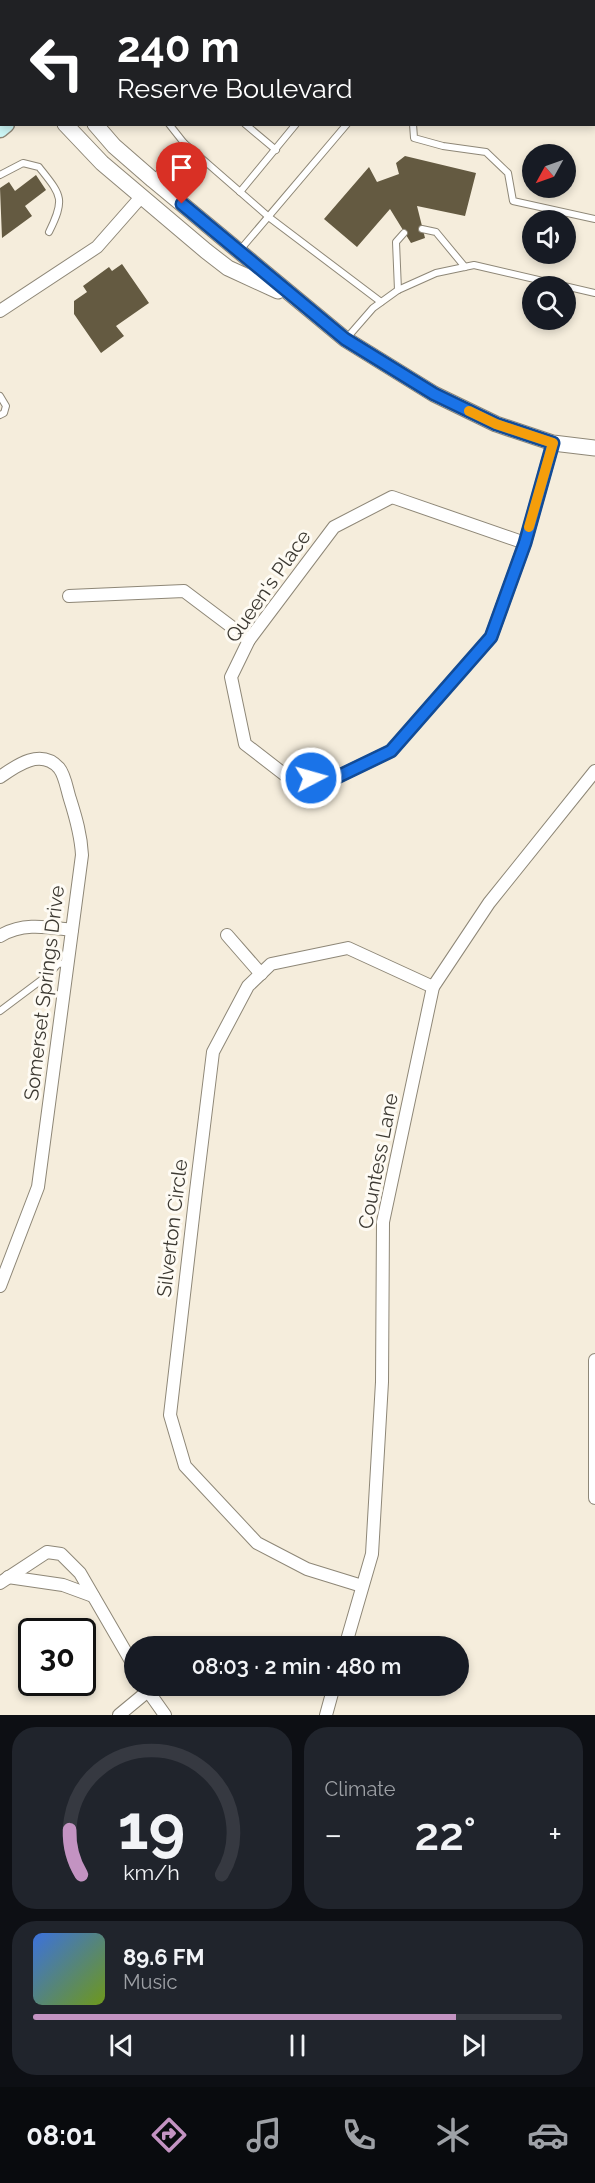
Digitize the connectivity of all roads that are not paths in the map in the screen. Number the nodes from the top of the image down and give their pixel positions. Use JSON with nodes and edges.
{"nodes":[{"id":1,"x":67,"y":126,"type":"edge"},
{"id":2,"x":97,"y":126,"type":"edge"},
{"id":3,"x":171,"y":126,"type":"edge"},
{"id":4,"x":247,"y":126,"type":"edge"},
{"id":5,"x":294,"y":126,"type":"edge"},
{"id":6,"x":345,"y":126,"type":"edge"},
{"id":7,"x":413,"y":126,"type":"edge"},
{"id":8,"x":184,"y":143,"type":"junction"},
{"id":9,"x":276,"y":150,"type":"junction"},
{"id":10,"x":0,"y":175,"type":"edge"},
{"id":11,"x":153,"y":180,"type":"junction"},
{"id":12,"x":240,"y":192,"type":"junction"},
{"id":13,"x":141,"y":197,"type":"junction"},
{"id":14,"x":270,"y":218,"type":"junction"},
{"id":15,"x":595,"y":219,"type":"edge"},
{"id":16,"x":423,"y":228,"type":"dead end"},
{"id":17,"x":49,"y":232,"type":"dead end"},
{"id":18,"x":404,"y":233,"type":"dead end"},
{"id":19,"x":240,"y":250,"type":"junction"},
{"id":20,"x":465,"y":267,"type":"junction"},
{"id":21,"x":398,"y":290,"type":"junction"},
{"id":22,"x":595,"y":292,"type":"edge"},
{"id":23,"x":292,"y":297,"type":"junction"},
{"id":24,"x":381,"y":303,"type":"junction"},
{"id":25,"x":0,"y":311,"type":"edge"},
{"id":26,"x":345,"y":339,"type":"junction"},
{"id":27,"x":0,"y":396,"type":"edge"},
{"id":28,"x":0,"y":416,"type":"edge"},
{"id":29,"x":553,"y":443,"type":"junction"},
{"id":30,"x":595,"y":448,"type":"edge"},
{"id":31,"x":525,"y":543,"type":"junction"},
{"id":32,"x":69,"y":596,"type":"dead end"},
{"id":33,"x":249,"y":640,"type":"junction"},
{"id":34,"x":595,"y":771,"type":"edge"},
{"id":35,"x":0,"y":777,"type":"edge"},
{"id":36,"x":72,"y":930,"type":"junction"},
{"id":37,"x":227,"y":935,"type":"dead end"},
{"id":38,"x":0,"y":936,"type":"edge"},
{"id":39,"x":68,"y":963,"type":"junction"},
{"id":40,"x":261,"y":974,"type":"junction"},
{"id":41,"x":434,"y":987,"type":"junction"},
{"id":42,"x":0,"y":1011,"type":"edge"},
{"id":43,"x":0,"y":1286,"type":"edge"},
{"id":44,"x":595,"y":1360,"type":"edge"},
{"id":45,"x":595,"y":1498,"type":"edge"},
{"id":46,"x":4,"y":1580,"type":"edge"},
{"id":47,"x":362,"y":1587,"type":"junction"},
{"id":48,"x":93,"y":1596,"type":"junction"},
{"id":49,"x":348,"y":1636,"type":"edge"},
{"id":50,"x":124,"y":1649,"type":"edge"},
{"id":51,"x":139,"y":1696,"type":"edge"},
{"id":52,"x":152,"y":1696,"type":"edge"},
{"id":53,"x":331,"y":1696,"type":"edge"},
{"id":54,"x":119,"y":1715,"type":"edge"},
{"id":55,"x":165,"y":1715,"type":"edge"},
{"id":56,"x":326,"y":1715,"type":"edge"}],
"edges":[{"from":1,"to":13,"type":"street"},
{"from":2,"to":11,"type":"street"},
{"from":3,"to":8,"type":"lane"},
{"from":4,"to":9,"type":"lane"},
{"from":5,"to":9,"type":"lane"},
{"from":6,"to":14,"type":"lane"},
{"from":7,"to":15,"type":"lane"},
{"from":8,"to":11,"type":"lane"},
{"from":8,"to":12,"type":"lane"},
{"from":9,"to":12,"type":"lane"},
{"from":10,"to":17,"type":"lane"},
{"from":11,"to":13,"type":"street"},
{"from":11,"to":19,"type":"street"},
{"from":12,"to":14,"type":"lane"},
{"from":13,"to":23,"type":"street"},
{"from":13,"to":25,"type":"street"},
{"from":14,"to":19,"type":"lane"},
{"from":14,"to":24,"type":"lane"},
{"from":16,"to":20,"type":"lane"},
{"from":18,"to":21,"type":"lane"},
{"from":19,"to":23,"type":"street"},
{"from":20,"to":21,"type":"lane"},
{"from":20,"to":22,"type":"lane"},
{"from":21,"to":24,"type":"lane"},
{"from":23,"to":26,"type":"street"},
{"from":24,"to":26,"type":"lane"},
{"from":26,"to":29,"type":"street"},
{"from":27,"to":28,"type":"lane"},
{"from":29,"to":30,"type":"street"},
{"from":29,"to":31,"type":"street","name":"Queen's Place"},
{"from":31,"to":33,"type":"street","name":"Queen's Place"},
{"from":31,"to":33,"type":"street","name":"Queen's Place"},
{"from":32,"to":33,"type":"street"},
{"from":34,"to":41,"type":"street","name":"Countess Lane"},
{"from":35,"to":36,"type":"street","name":"Somerset Springs Drive"},
{"from":36,"to":38,"type":"street"},
{"from":36,"to":39,"type":"street","name":"Somerset Springs Drive"},
{"from":37,"to":40,"type":"street"},
{"from":39,"to":42,"type":"lane"},
{"from":39,"to":43,"type":"street","name":"Somerset Springs Drive"},
{"from":40,"to":41,"type":"street","name":"Silverton Circle"},
{"from":40,"to":47,"type":"street","name":"Silverton Circle"},
{"from":41,"to":47,"type":"street","name":"Countess Lane"},
{"from":44,"to":45,"type":"street"},
{"from":46,"to":48,"type":"street"},
{"from":46,"to":48,"type":"street"},
{"from":47,"to":49,"type":"street","name":"Countess Lane"},
{"from":48,"to":50,"type":"street"},
{"from":51,"to":54,"type":"street"},
{"from":52,"to":55,"type":"street"},
{"from":53,"to":56,"type":"street"}]}
